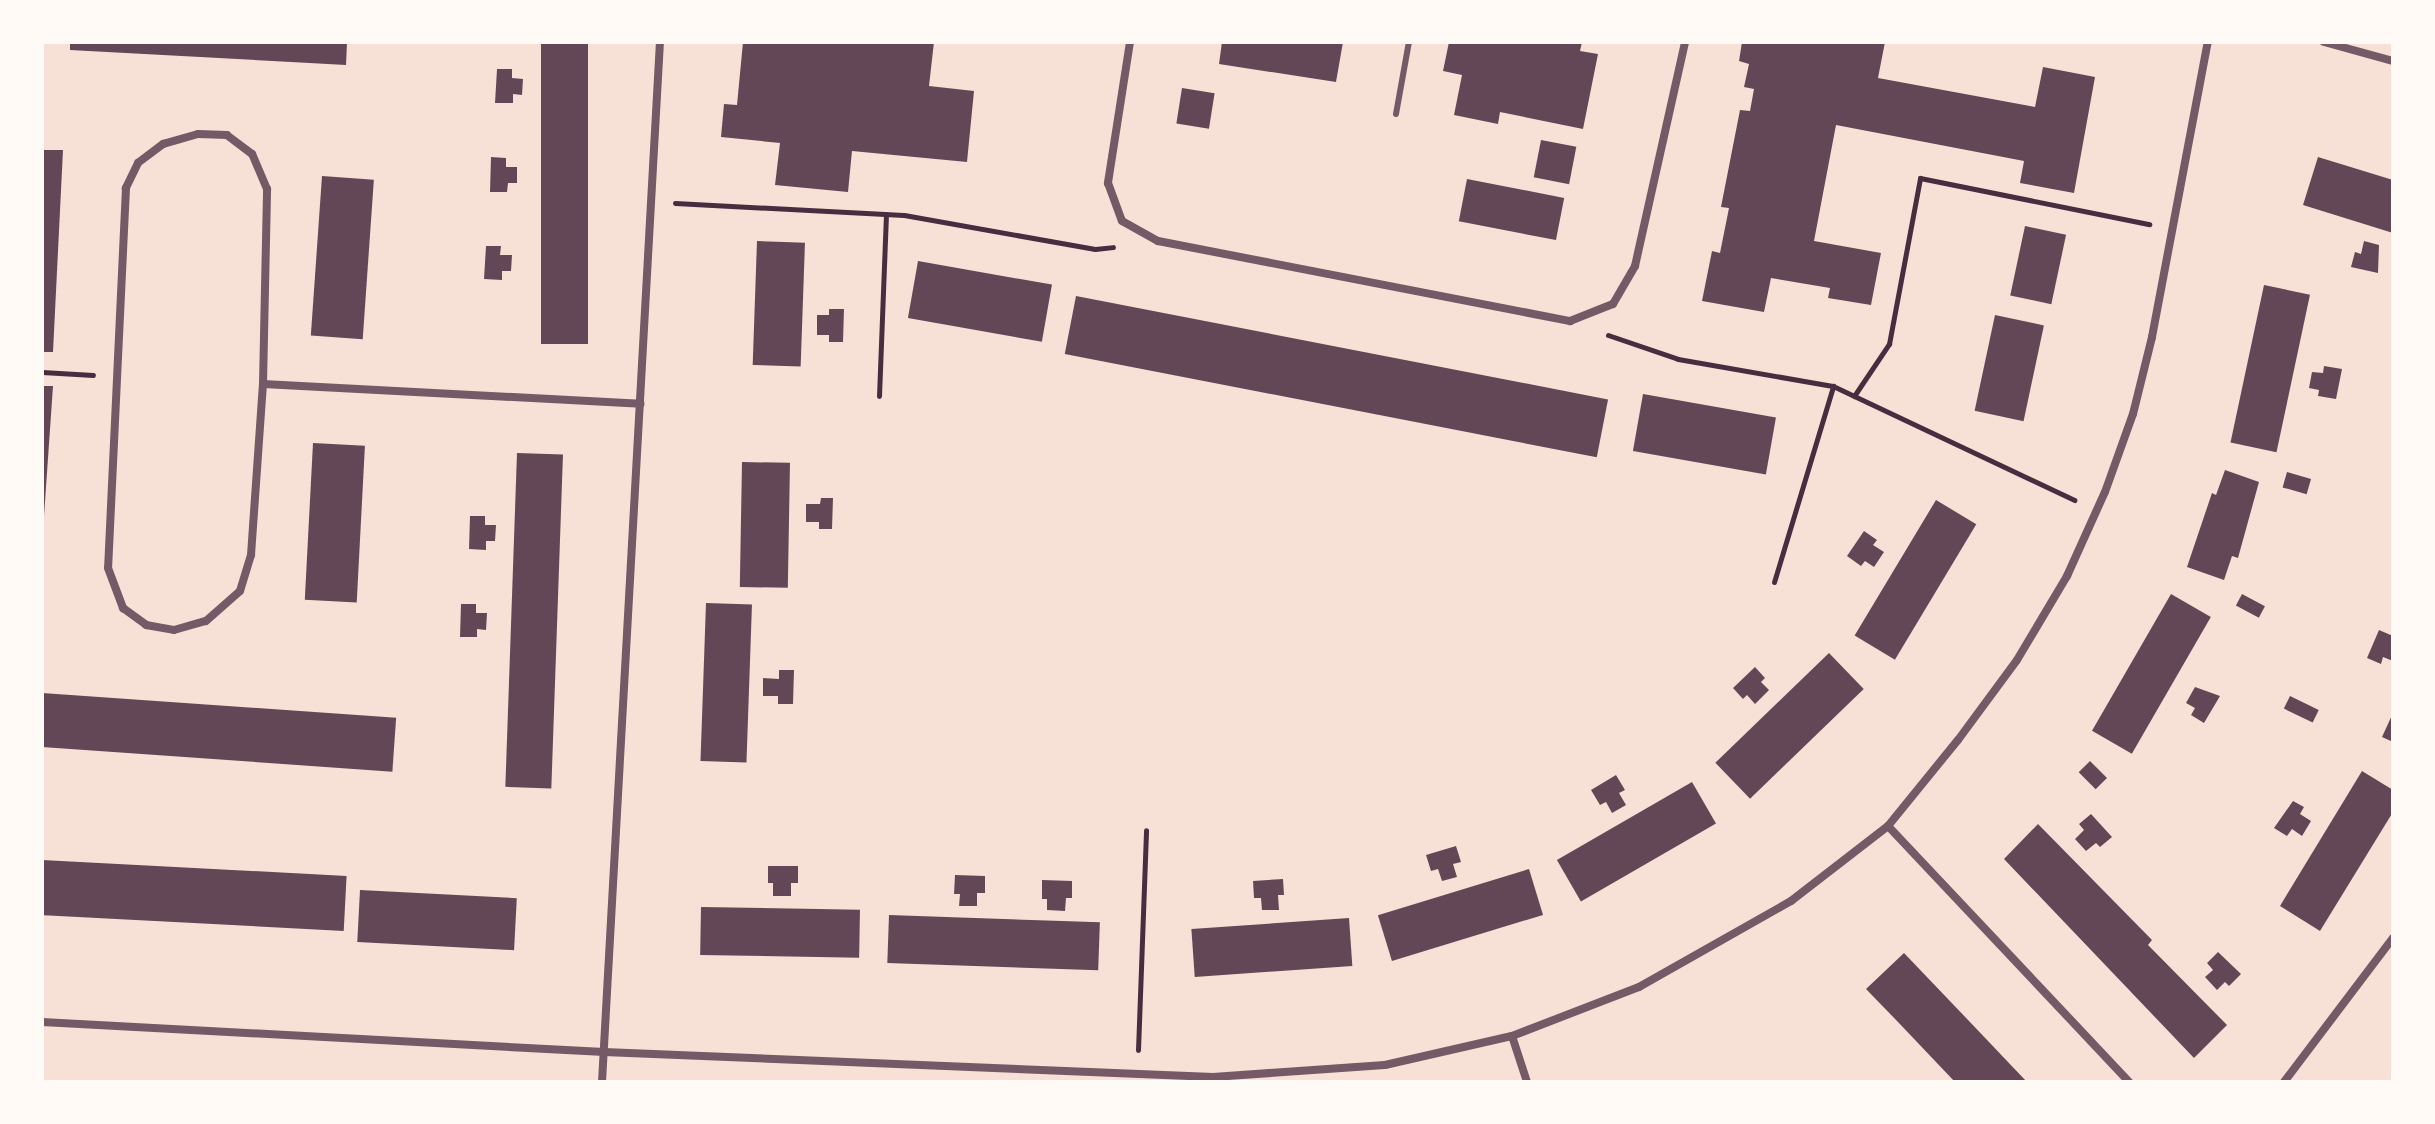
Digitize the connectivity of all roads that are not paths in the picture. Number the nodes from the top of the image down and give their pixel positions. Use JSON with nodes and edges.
{"nodes":[{"id":1,"x":660,"y":42,"type":"edge"},
{"id":2,"x":1130,"y":42,"type":"edge"},
{"id":3,"x":1409,"y":42,"type":"edge"},
{"id":4,"x":1685,"y":42,"type":"edge"},
{"id":5,"x":2208,"y":42,"type":"edge"},
{"id":6,"x":2324,"y":42,"type":"edge"},
{"id":7,"x":2393,"y":61,"type":"edge"},
{"id":8,"x":1396,"y":114,"type":"dead end"},
{"id":9,"x":263,"y":384,"type":"junction"},
{"id":10,"x":640,"y":404,"type":"junction"},
{"id":11,"x":1888,"y":826,"type":"junction"},
{"id":12,"x":2393,"y":938,"type":"edge"},
{"id":13,"x":42,"y":1022,"type":"edge"},
{"id":14,"x":1512,"y":1036,"type":"junction"},
{"id":15,"x":604,"y":1052,"type":"junction"},
{"id":16,"x":602,"y":1082,"type":"edge"},
{"id":17,"x":1527,"y":1082,"type":"edge"},
{"id":18,"x":2129,"y":1082,"type":"edge"},
{"id":19,"x":2284,"y":1082,"type":"edge"}],
"edges":[{"from":1,"to":10,"type":"street"},
{"from":2,"to":4,"type":"street"},
{"from":3,"to":8,"type":"lane"},
{"from":5,"to":11,"type":"street"},
{"from":6,"to":7,"type":"street"},
{"from":9,"to":9,"type":"street"},
{"from":9,"to":10,"type":"street"},
{"from":10,"to":15,"type":"street"},
{"from":11,"to":14,"type":"street"},
{"from":11,"to":18,"type":"street"},
{"from":12,"to":19,"type":"street"},
{"from":13,"to":15,"type":"street"},
{"from":14,"to":15,"type":"street"},
{"from":14,"to":17,"type":"street"},
{"from":15,"to":16,"type":"street"}]}
